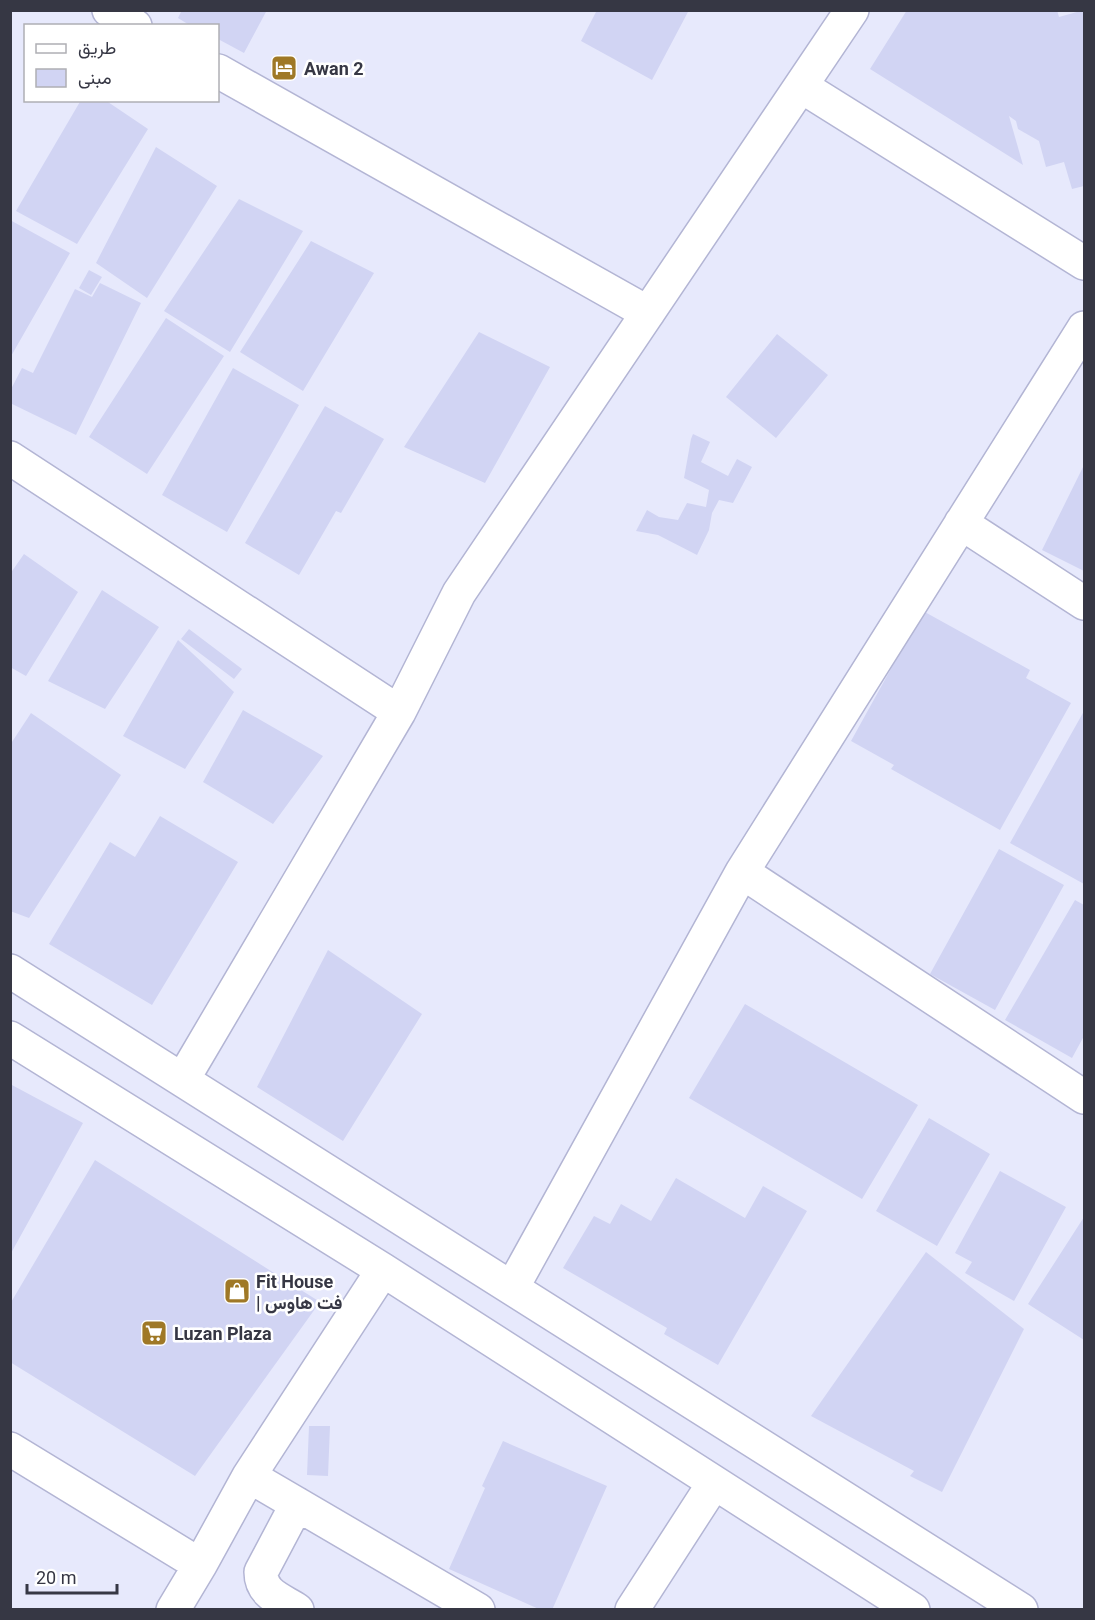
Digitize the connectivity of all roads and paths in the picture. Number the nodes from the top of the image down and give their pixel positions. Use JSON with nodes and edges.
{"nodes":[{"id":1,"x":109,"y":10,"type":"edge"},
{"id":2,"x":852,"y":10,"type":"edge"},
{"id":3,"x":132,"y":24,"type":"edge"},
{"id":4,"x":219,"y":72,"type":"edge"},
{"id":5,"x":801,"y":86,"type":"junction"},
{"id":6,"x":1084,"y":263,"type":"edge"},
{"id":7,"x":648,"y":313,"type":"junction"},
{"id":8,"x":1084,"y":328,"type":"edge"},
{"id":9,"x":10,"y":458,"type":"edge"},
{"id":10,"x":961,"y":523,"type":"junction"},
{"id":11,"x":1084,"y":603,"type":"edge"},
{"id":12,"x":399,"y":711,"type":"junction"},
{"id":13,"x":742,"y":872,"type":"junction"},
{"id":14,"x":10,"y":971,"type":"edge"},
{"id":15,"x":10,"y":1038,"type":"edge"},
{"id":16,"x":183,"y":1079,"type":"junction"},
{"id":17,"x":1084,"y":1097,"type":"edge"},
{"id":18,"x":383,"y":1270,"type":"junction"},
{"id":19,"x":512,"y":1288,"type":"junction"},
{"id":20,"x":10,"y":1449,"type":"edge"},
{"id":21,"x":249,"y":1476,"type":"junction"},
{"id":22,"x":714,"y":1483,"type":"junction"},
{"id":23,"x":297,"y":1504,"type":"junction"},
{"id":24,"x":200,"y":1565,"type":"junction"},
{"id":25,"x":173,"y":1610,"type":"edge"},
{"id":26,"x":297,"y":1610,"type":"edge"},
{"id":27,"x":478,"y":1610,"type":"edge"},
{"id":28,"x":632,"y":1610,"type":"edge"},
{"id":29,"x":913,"y":1610,"type":"edge"},
{"id":30,"x":1021,"y":1610,"type":"edge"}],
"edges":[{"from":1,"to":3,"type":"street"},
{"from":2,"to":5,"type":"street"},
{"from":4,"to":7,"type":"street"},
{"from":5,"to":6,"type":"street"},
{"from":5,"to":7,"type":"street"},
{"from":7,"to":12,"type":"street"},
{"from":8,"to":10,"type":"street"},
{"from":9,"to":12,"type":"street"},
{"from":10,"to":11,"type":"street"},
{"from":10,"to":13,"type":"street"},
{"from":12,"to":16,"type":"street"},
{"from":13,"to":17,"type":"street"},
{"from":13,"to":19,"type":"street"},
{"from":14,"to":16,"type":"street"},
{"from":15,"to":18,"type":"street"},
{"from":16,"to":19,"type":"street"},
{"from":18,"to":21,"type":"street"},
{"from":18,"to":22,"type":"street"},
{"from":19,"to":30,"type":"street"},
{"from":20,"to":24,"type":"street"},
{"from":21,"to":23,"type":"street"},
{"from":21,"to":24,"type":"street"},
{"from":22,"to":28,"type":"street"},
{"from":22,"to":29,"type":"street"},
{"from":23,"to":26,"type":"street"},
{"from":23,"to":27,"type":"street"},
{"from":24,"to":25,"type":"street"}]}
